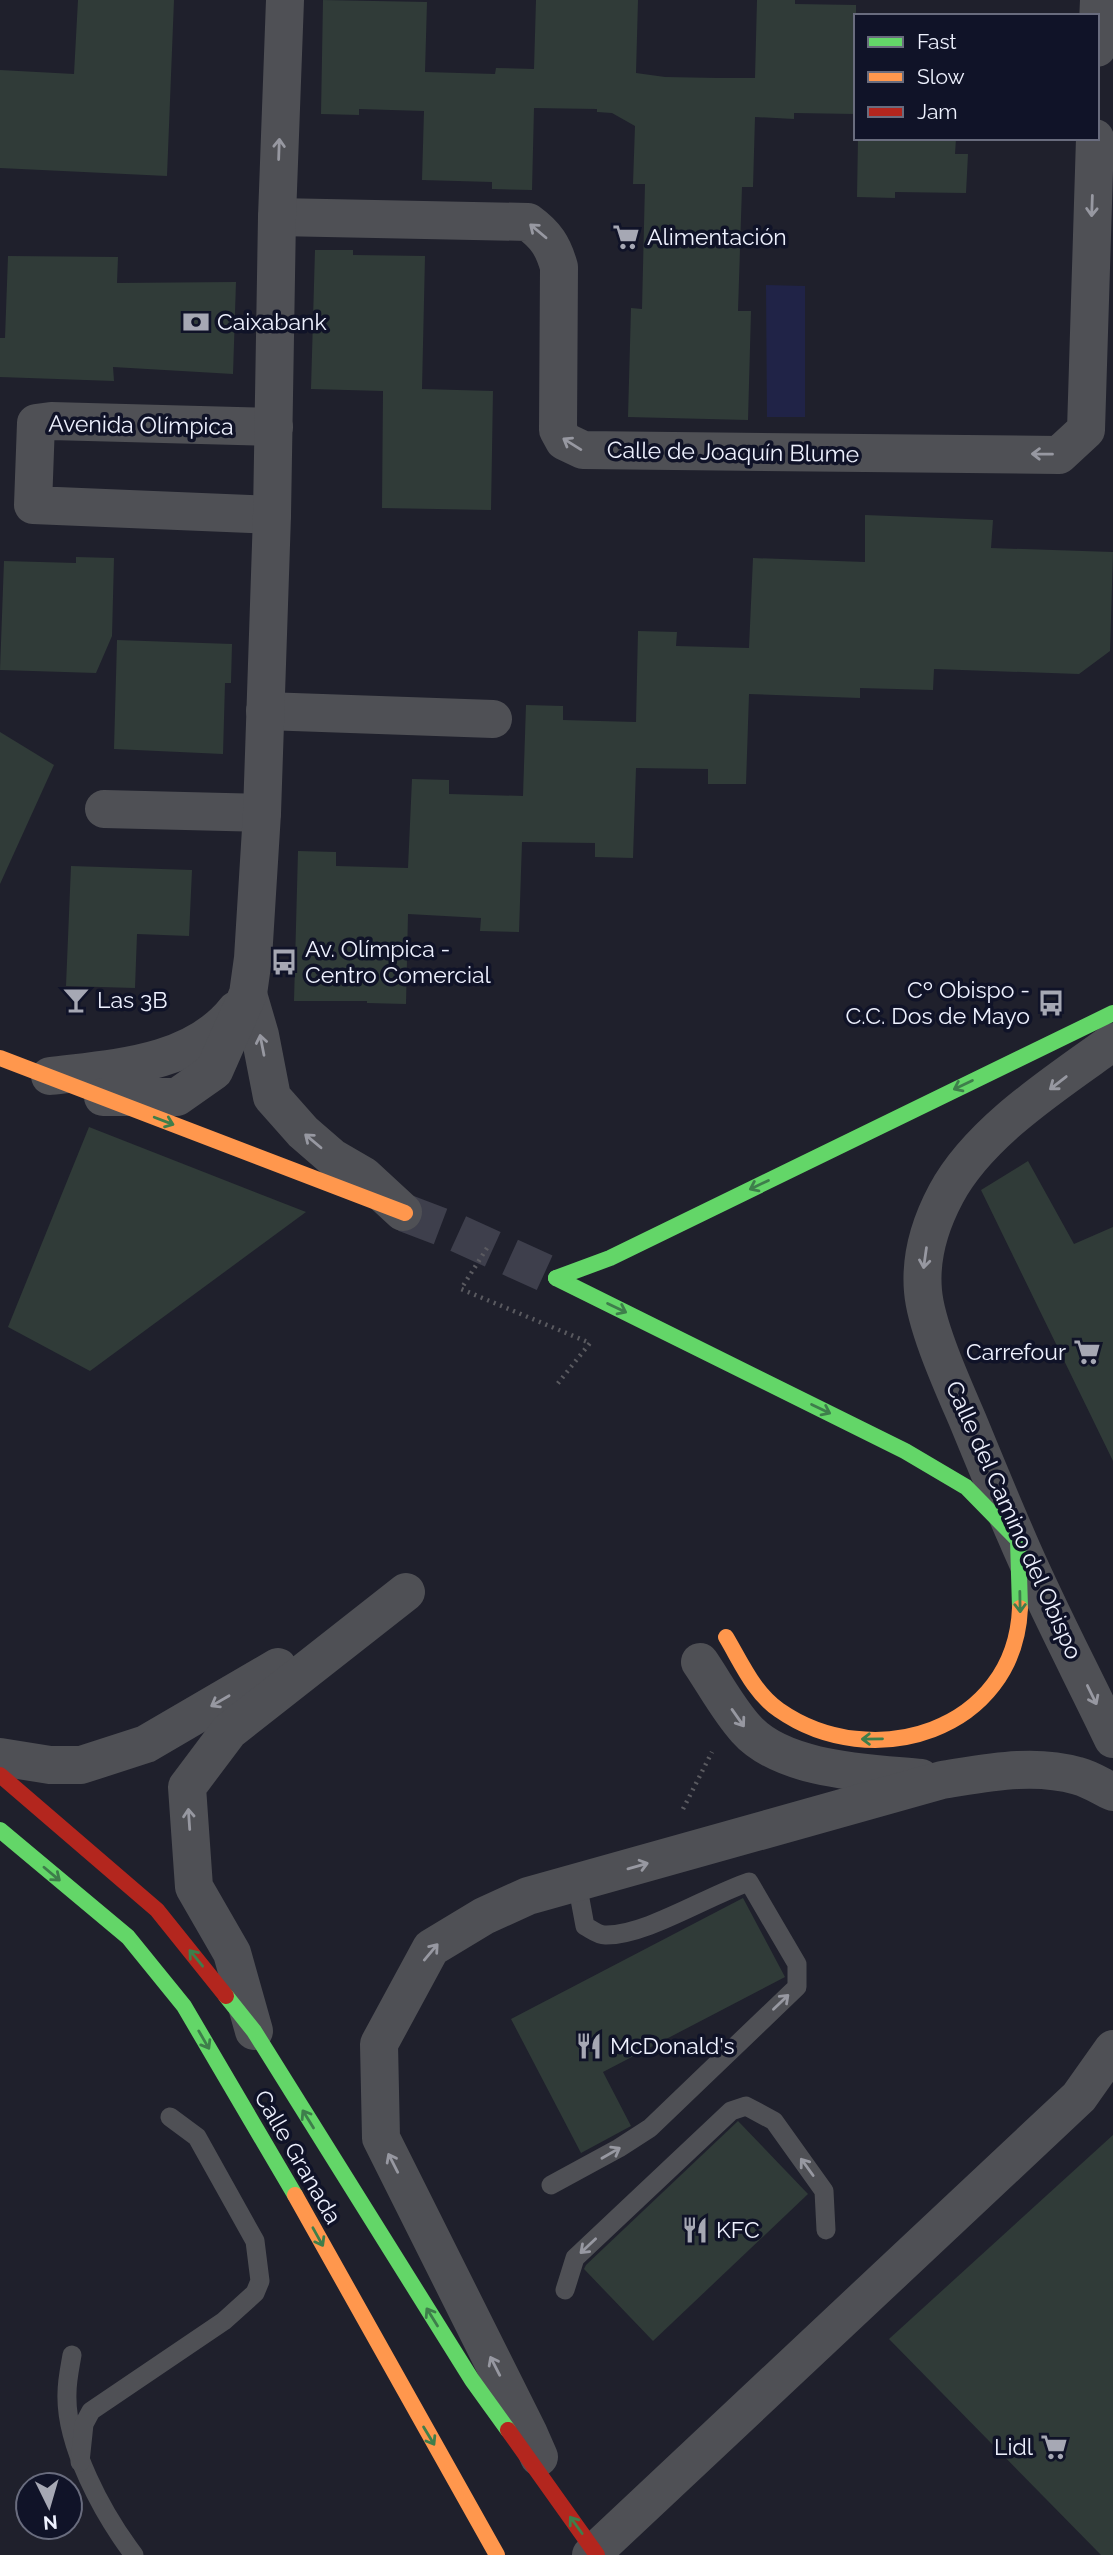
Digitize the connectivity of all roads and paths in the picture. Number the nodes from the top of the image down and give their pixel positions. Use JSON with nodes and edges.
{"nodes":[{"id":1,"x":285,"y":0,"type":"edge"},
{"id":2,"x":1094,"y":140,"type":"edge"},
{"id":3,"x":277,"y":217,"type":"junction"},
{"id":4,"x":274,"y":427,"type":"junction"},
{"id":5,"x":272,"y":515,"type":"junction"},
{"id":6,"x":265,"y":711,"type":"junction"},
{"id":7,"x":493,"y":719,"type":"dead end"},
{"id":8,"x":104,"y":810,"type":"dead end"},
{"id":9,"x":262,"y":813,"type":"junction"},
{"id":10,"x":248,"y":994,"type":"junction"},
{"id":11,"x":1113,"y":1013,"type":"edge"},
{"id":12,"x":1113,"y":1042,"type":"edge"},
{"id":13,"x":164,"y":1055,"type":"junction"},
{"id":14,"x":0,"y":1058,"type":"edge"},
{"id":15,"x":214,"y":1071,"type":"junction"},
{"id":16,"x":50,"y":1076,"type":"junction"},
{"id":17,"x":100,"y":1097,"type":"junction"},
{"id":18,"x":272,"y":1097,"type":"junction"},
{"id":19,"x":405,"y":1213,"type":"joint"},
{"id":20,"x":487,"y":1248,"type":"dead end"},
{"id":21,"x":555,"y":1387,"type":"dead end"},
{"id":22,"x":1017,"y":1540,"type":"junction"},
{"id":23,"x":713,"y":1650,"type":"joint"},
{"id":24,"x":733,"y":1710,"type":"junction"},
{"id":25,"x":1113,"y":1739,"type":"edge"},
{"id":26,"x":0,"y":1757,"type":"edge"},
{"id":27,"x":0,"y":1775,"type":"edge"},
{"id":28,"x":942,"y":1780,"type":"junction"},
{"id":29,"x":1113,"y":1793,"type":"edge"},
{"id":30,"x":0,"y":1830,"type":"edge"},
{"id":31,"x":653,"y":1862,"type":"junction"},
{"id":32,"x":577,"y":1883,"type":"junction"},
{"id":33,"x":254,"y":2031,"type":"junction"},
{"id":34,"x":1113,"y":2049,"type":"edge"},
{"id":35,"x":1096,"y":2090,"type":"edge"},
{"id":36,"x":170,"y":2116,"type":"dead end"},
{"id":37,"x":551,"y":2185,"type":"dead end"},
{"id":38,"x":826,"y":2230,"type":"dead end"},
{"id":39,"x":565,"y":2290,"type":"dead end"},
{"id":40,"x":72,"y":2355,"type":"dead end"},
{"id":41,"x":80,"y":2462,"type":"junction"},
{"id":42,"x":554,"y":2495,"type":"junction"},
{"id":43,"x":135,"y":2555,"type":"edge"},
{"id":44,"x":497,"y":2555,"type":"edge"},
{"id":45,"x":591,"y":2555,"type":"edge"},
{"id":46,"x":597,"y":2555,"type":"edge"}],
"edges":[{"from":3,"to":1,"type":"street","one_way":true},
{"from":2,"to":3,"type":"street","name":"Calle de Joaquín Blume","one_way":true},
{"from":3,"to":4,"type":"street"},
{"from":4,"to":5,"type":"street"},
{"from":4,"to":5,"type":"street","name":"Avenida Olímpica"},
{"from":5,"to":6,"type":"street"},
{"from":6,"to":7,"type":"street"},
{"from":6,"to":9,"type":"street"},
{"from":8,"to":9,"type":"street"},
{"from":9,"to":10,"type":"street"},
{"from":10,"to":13,"type":"street"},
{"from":10,"to":15,"type":"street"},
{"from":18,"to":10,"type":"street","one_way":true},
{"from":11,"to":22,"type":"street","one_way":true},
{"from":12,"to":22,"type":"street","name":"Calle del Camino del Obispo","one_way":true},
{"from":13,"to":15,"type":"street"},
{"from":13,"to":16,"type":"street"},
{"from":14,"to":16,"type":"street"},
{"from":15,"to":17,"type":"street"},
{"from":15,"to":18,"type":"street"},
{"from":16,"to":17,"type":"street"},
{"from":17,"to":19,"type":"street","one_way":true},
{"from":19,"to":18,"type":"street","one_way":true},
{"from":20,"to":21,"type":"path"},
{"from":22,"to":23,"type":"street","one_way":true},
{"from":22,"to":25,"type":"street","name":"Calle del Camino del Obispo","one_way":true},
{"from":23,"to":24,"type":"street"},
{"from":24,"to":28,"type":"street","one_way":true},
{"from":24,"to":31,"type":"path"},
{"from":33,"to":26,"type":"street","one_way":true},
{"from":33,"to":27,"type":"street","one_way":true},
{"from":28,"to":29,"type":"street"},
{"from":28,"to":31,"type":"street"},
{"from":30,"to":44,"type":"street","name":"Calle Granada","one_way":true},
{"from":32,"to":31,"type":"street","one_way":true},
{"from":37,"to":32,"type":"lane","one_way":true},
{"from":42,"to":32,"type":"street","one_way":true},
{"from":42,"to":33,"type":"street","one_way":true},
{"from":34,"to":35,"type":"street"},
{"from":35,"to":45,"type":"street"},
{"from":36,"to":41,"type":"lane"},
{"from":38,"to":39,"type":"lane","one_way":true},
{"from":40,"to":41,"type":"lane"},
{"from":41,"to":43,"type":"lane"},
{"from":46,"to":42,"type":"street","one_way":true}]}
